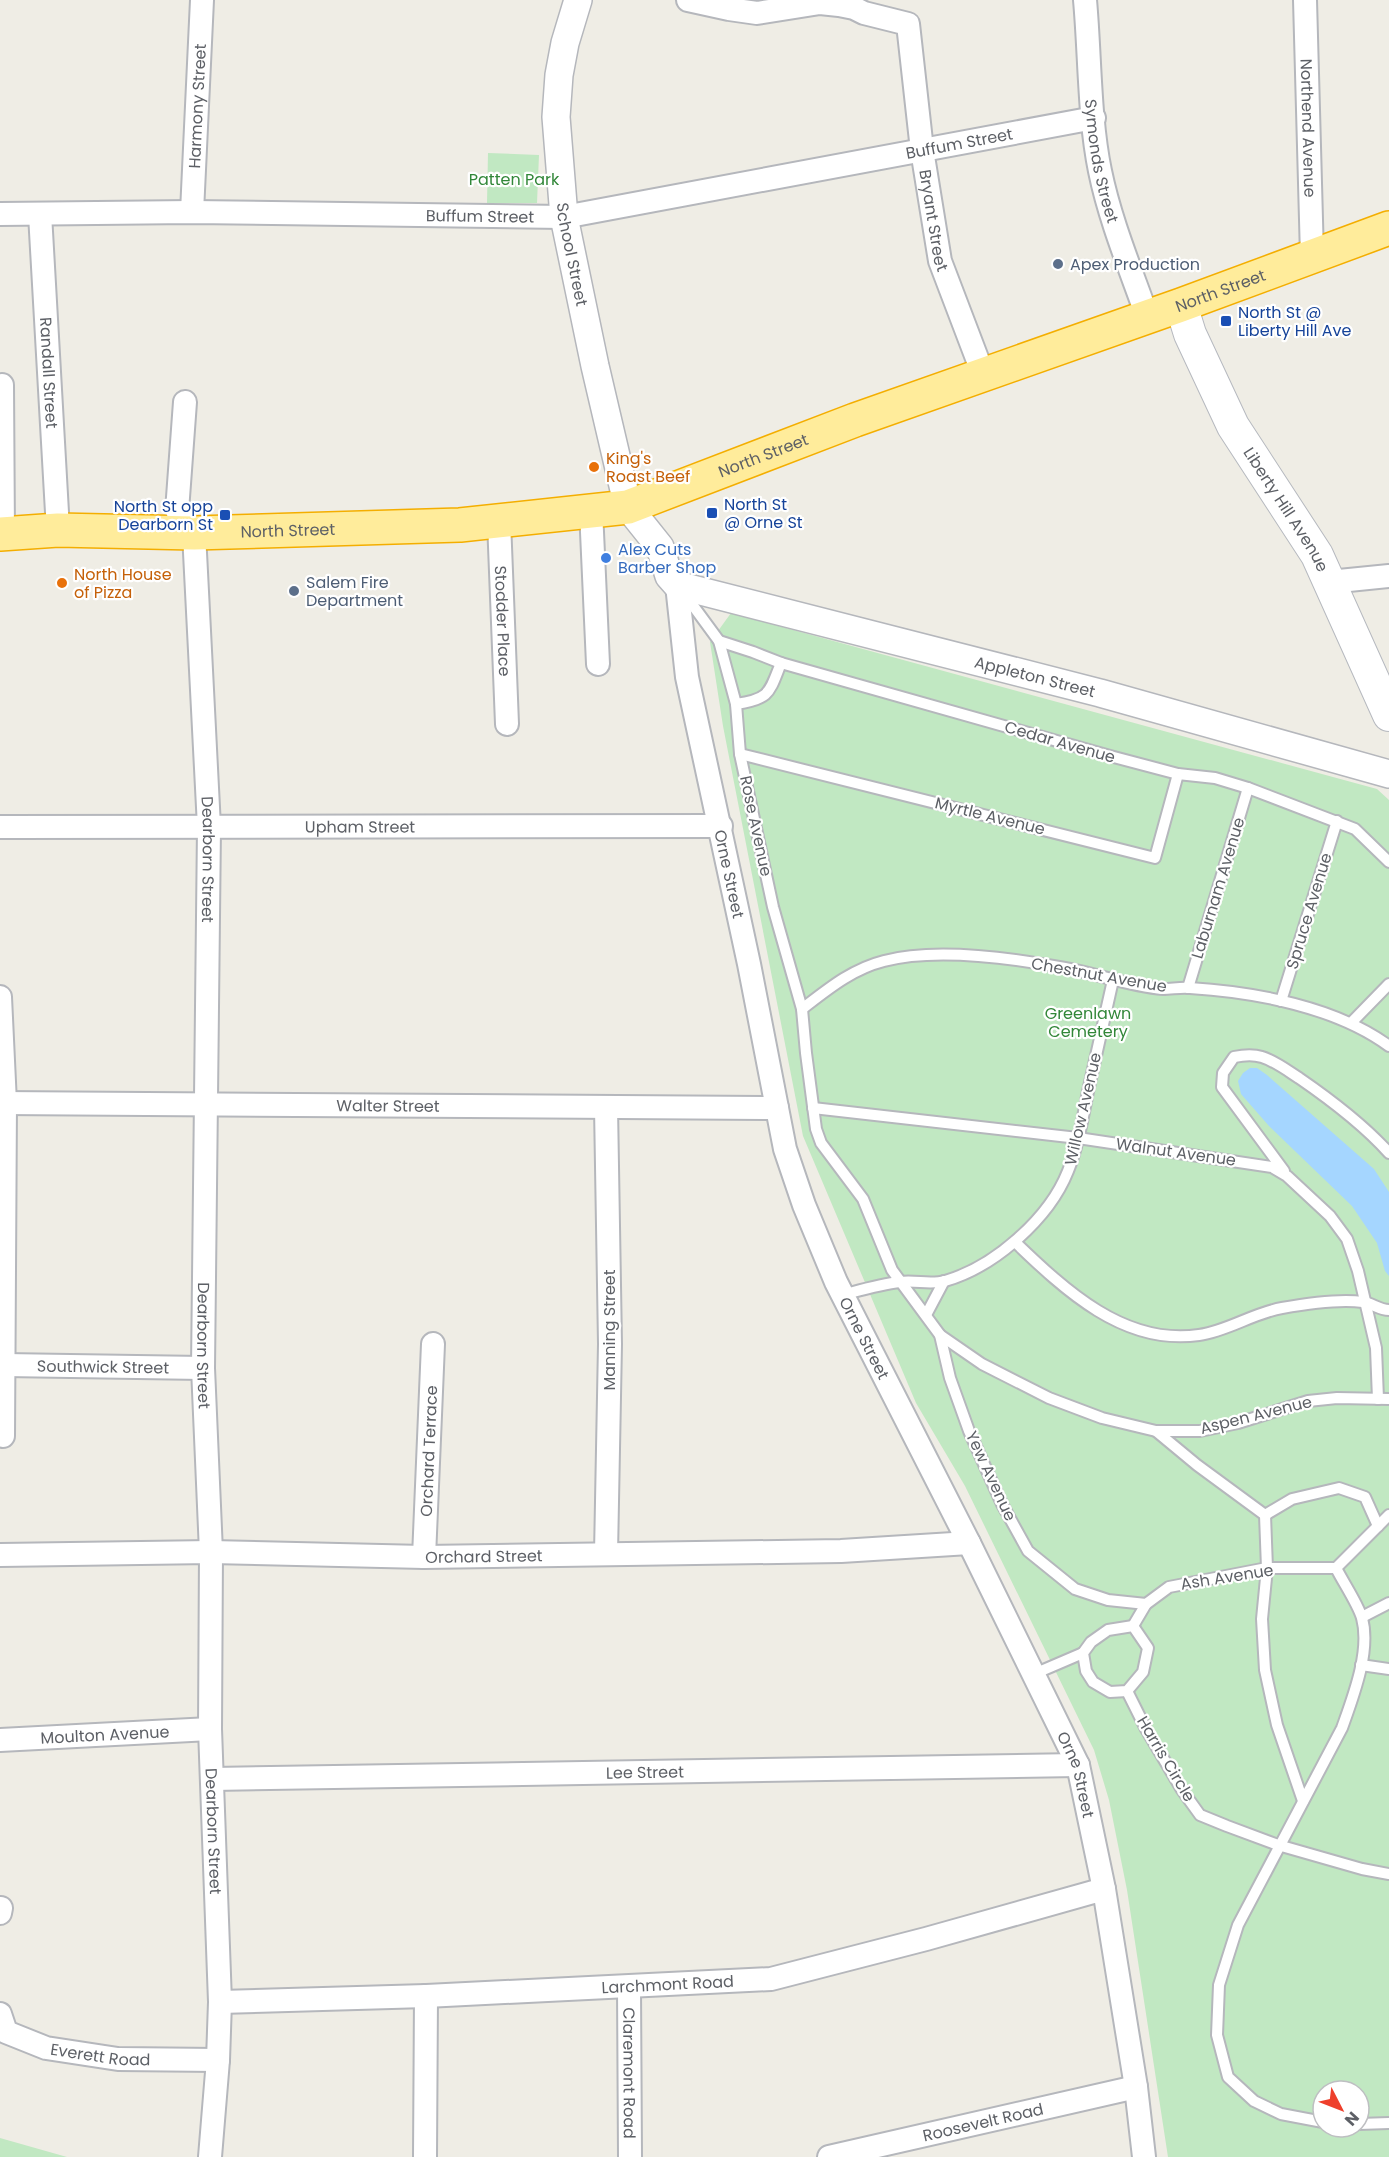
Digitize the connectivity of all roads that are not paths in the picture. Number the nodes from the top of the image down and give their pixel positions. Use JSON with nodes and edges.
{"nodes":[{"id":1,"x":202,"y":0,"type":"edge"},
{"id":2,"x":578,"y":0,"type":"edge"},
{"id":3,"x":688,"y":0,"type":"edge"},
{"id":4,"x":1085,"y":0,"type":"edge"},
{"id":5,"x":1305,"y":0,"type":"edge"},
{"id":6,"x":1094,"y":118,"type":"junction"},
{"id":7,"x":922,"y":150,"type":"junction"},
{"id":8,"x":192,"y":212,"type":"junction"},
{"id":9,"x":0,"y":214,"type":"edge"},
{"id":10,"x":40,"y":214,"type":"junction"},
{"id":11,"x":564,"y":217,"type":"junction"},
{"id":12,"x":1389,"y":228,"type":"edge"},
{"id":13,"x":1312,"y":256,"type":"junction"},
{"id":14,"x":1181,"y":305,"type":"junction"},
{"id":15,"x":1146,"y":316,"type":"junction"},
{"id":16,"x":983,"y":374,"type":"junction"},
{"id":17,"x":2,"y":385,"type":"dead end"},
{"id":18,"x":185,"y":402,"type":"dead end"},
{"id":19,"x":628,"y":507,"type":"junction"},
{"id":20,"x":591,"y":510,"type":"junction"},
{"id":21,"x":499,"y":521,"type":"junction"},
{"id":22,"x":58,"y":530,"type":"junction"},
{"id":23,"x":194,"y":533,"type":"junction"},
{"id":24,"x":1,"y":534,"type":"edge"},
{"id":25,"x":1389,"y":576,"type":"edge"},
{"id":26,"x":1329,"y":582,"type":"junction"},
{"id":27,"x":677,"y":585,"type":"junction"},
{"id":28,"x":719,"y":641,"type":"junction"},
{"id":29,"x":781,"y":663,"type":"junction"},
{"id":30,"x":598,"y":664,"type":"dead end"},
{"id":31,"x":736,"y":704,"type":"junction"},
{"id":32,"x":1389,"y":715,"type":"edge"},
{"id":33,"x":507,"y":724,"type":"dead end"},
{"id":34,"x":740,"y":754,"type":"junction"},
{"id":35,"x":1178,"y":774,"type":"junction"},
{"id":36,"x":1389,"y":774,"type":"edge"},
{"id":37,"x":1248,"y":788,"type":"junction"},
{"id":38,"x":1337,"y":821,"type":"junction"},
{"id":39,"x":721,"y":826,"type":"junction"},
{"id":40,"x":0,"y":827,"type":"edge"},
{"id":41,"x":209,"y":827,"type":"junction"},
{"id":42,"x":1389,"y":861,"type":"edge"},
{"id":43,"x":1113,"y":980,"type":"junction"},
{"id":44,"x":1389,"y":984,"type":"edge"},
{"id":45,"x":1188,"y":988,"type":"junction"},
{"id":46,"x":0,"y":997,"type":"edge"},
{"id":47,"x":1281,"y":1001,"type":"junction"},
{"id":48,"x":802,"y":1009,"type":"junction"},
{"id":49,"x":1351,"y":1023,"type":"junction"},
{"id":50,"x":1389,"y":1046,"type":"edge"},
{"id":51,"x":2,"y":1103,"type":"edge"},
{"id":52,"x":205,"y":1105,"type":"junction"},
{"id":53,"x":606,"y":1107,"type":"junction"},
{"id":54,"x":777,"y":1108,"type":"junction"},
{"id":55,"x":813,"y":1108,"type":"junction"},
{"id":56,"x":1078,"y":1138,"type":"junction"},
{"id":57,"x":1389,"y":1153,"type":"edge"},
{"id":58,"x":1287,"y":1176,"type":"junction"},
{"id":59,"x":1016,"y":1242,"type":"junction"},
{"id":60,"x":902,"y":1281,"type":"junction"},
{"id":61,"x":944,"y":1281,"type":"junction"},
{"id":62,"x":842,"y":1294,"type":"junction"},
{"id":63,"x":1365,"y":1302,"type":"junction"},
{"id":64,"x":1389,"y":1310,"type":"edge"},
{"id":65,"x":926,"y":1315,"type":"junction"},
{"id":66,"x":940,"y":1335,"type":"junction"},
{"id":67,"x":433,"y":1344,"type":"dead end"},
{"id":68,"x":4,"y":1365,"type":"junction"},
{"id":69,"x":203,"y":1368,"type":"junction"},
{"id":70,"x":1383,"y":1399,"type":"edge"},
{"id":71,"x":1156,"y":1431,"type":"junction"},
{"id":72,"x":3,"y":1436,"type":"dead end"},
{"id":73,"x":1265,"y":1515,"type":"junction"},
{"id":74,"x":1389,"y":1515,"type":"edge"},
{"id":75,"x":1377,"y":1526,"type":"junction"},
{"id":76,"x":969,"y":1543,"type":"junction"},
{"id":77,"x":211,"y":1552,"type":"junction"},
{"id":78,"x":606,"y":1554,"type":"junction"},
{"id":79,"x":0,"y":1555,"type":"edge"},
{"id":80,"x":424,"y":1557,"type":"junction"},
{"id":81,"x":1267,"y":1568,"type":"junction"},
{"id":82,"x":1336,"y":1568,"type":"junction"},
{"id":83,"x":1389,"y":1603,"type":"edge"},
{"id":84,"x":1146,"y":1604,"type":"junction"},
{"id":85,"x":1362,"y":1617,"type":"junction"},
{"id":86,"x":1133,"y":1626,"type":"junction"},
{"id":87,"x":1083,"y":1653,"type":"junction"},
{"id":88,"x":1361,"y":1665,"type":"junction"},
{"id":89,"x":1389,"y":1669,"type":"edge"},
{"id":90,"x":1034,"y":1674,"type":"junction"},
{"id":91,"x":1127,"y":1691,"type":"junction"},
{"id":92,"x":210,"y":1729,"type":"junction"},
{"id":93,"x":0,"y":1740,"type":"edge"},
{"id":94,"x":1078,"y":1765,"type":"junction"},
{"id":95,"x":213,"y":1779,"type":"junction"},
{"id":96,"x":1303,"y":1801,"type":"junction"},
{"id":97,"x":1278,"y":1845,"type":"junction"},
{"id":98,"x":1389,"y":1874,"type":"edge"},
{"id":99,"x":1104,"y":1889,"type":"junction"},
{"id":100,"x":1,"y":1908,"type":"edge"},
{"id":101,"x":0,"y":1913,"type":"edge"},
{"id":102,"x":629,"y":1987,"type":"junction"},
{"id":103,"x":426,"y":1996,"type":"junction"},
{"id":104,"x":220,"y":2002,"type":"junction"},
{"id":105,"x":0,"y":2014,"type":"edge"},
{"id":106,"x":218,"y":2061,"type":"junction"},
{"id":107,"x":1136,"y":2087,"type":"junction"},
{"id":108,"x":1311,"y":2120,"type":"edge"},
{"id":109,"x":1389,"y":2123,"type":"edge"},
{"id":110,"x":1371,"y":2124,"type":"edge"},
{"id":111,"x":210,"y":2157,"type":"edge"},
{"id":112,"x":425,"y":2157,"type":"edge"},
{"id":113,"x":630,"y":2157,"type":"edge"},
{"id":114,"x":829,"y":2157,"type":"edge"},
{"id":115,"x":1144,"y":2157,"type":"edge"}],
"edges":[{"from":1,"to":8,"type":"street","name":"Harmony Street"},
{"from":2,"to":11,"type":"street","name":"School Street"},
{"from":3,"to":7,"type":"street","name":"Bryant Street"},
{"from":4,"to":6,"type":"street","name":"Symonds Street"},
{"from":5,"to":13,"type":"street","name":"Northend Avenue"},
{"from":6,"to":7,"type":"street","name":"Buffum Street"},
{"from":6,"to":15,"type":"street","name":"Symonds Street"},
{"from":7,"to":11,"type":"street","name":"Buffum Street"},
{"from":7,"to":16,"type":"street","name":"Bryant Street"},
{"from":8,"to":10,"type":"street","name":"Buffum Street"},
{"from":8,"to":11,"type":"street","name":"Buffum Street"},
{"from":9,"to":10,"type":"street","name":"Buffum Street"},
{"from":10,"to":22,"type":"street","name":"Randall Street"},
{"from":11,"to":19,"type":"street","name":"School Street"},
{"from":12,"to":13,"type":"highway","name":"North Street"},
{"from":13,"to":14,"type":"highway","name":"North Street"},
{"from":14,"to":15,"type":"highway","name":"North Street"},
{"from":14,"to":26,"type":"main road","name":"Liberty Hill Avenue"},
{"from":15,"to":16,"type":"highway","name":"North Street"},
{"from":16,"to":19,"type":"highway","name":"North Street"},
{"from":17,"to":24,"type":"street"},
{"from":18,"to":23,"type":"street"},
{"from":19,"to":20,"type":"highway","name":"North Street"},
{"from":19,"to":27,"type":"street","name":"Orne Street"},
{"from":20,"to":21,"type":"highway","name":"North Street"},
{"from":20,"to":30,"type":"street"},
{"from":21,"to":23,"type":"highway","name":"North Street"},
{"from":21,"to":33,"type":"street","name":"Stodder Place"},
{"from":22,"to":23,"type":"highway","name":"North Street"},
{"from":22,"to":24,"type":"highway","name":"North Street"},
{"from":23,"to":41,"type":"street","name":"Dearborn Street"},
{"from":25,"to":26,"type":"street"},
{"from":26,"to":32,"type":"main road","name":"Liberty Hill Avenue"},
{"from":27,"to":28,"type":"lane"},
{"from":27,"to":36,"type":"street","name":"Appleton Street"},
{"from":27,"to":39,"type":"street","name":"Orne Street"},
{"from":28,"to":29,"type":"lane","name":"Cedar Avenue"},
{"from":28,"to":31,"type":"lane","name":"Rose Avenue"},
{"from":29,"to":31,"type":"lane"},
{"from":29,"to":35,"type":"lane","name":"Cedar Avenue"},
{"from":31,"to":34,"type":"lane","name":"Rose Avenue"},
{"from":34,"to":35,"type":"lane","name":"Myrtle Avenue"},
{"from":34,"to":48,"type":"lane","name":"Rose Avenue"},
{"from":35,"to":37,"type":"lane","name":"Cedar Avenue"},
{"from":37,"to":38,"type":"lane","name":"Cedar Avenue"},
{"from":37,"to":45,"type":"lane","name":"Laburnam Avenue"},
{"from":38,"to":42,"type":"lane","name":"Cedar Avenue"},
{"from":38,"to":47,"type":"lane","name":"Spruce Avenue"},
{"from":39,"to":41,"type":"street","name":"Upham Street"},
{"from":39,"to":54,"type":"street","name":"Orne Street"},
{"from":40,"to":41,"type":"street","name":"Upham Street"},
{"from":41,"to":52,"type":"street","name":"Dearborn Street"},
{"from":43,"to":45,"type":"lane","name":"Chestnut Avenue"},
{"from":43,"to":48,"type":"lane","name":"Chestnut Avenue"},
{"from":43,"to":56,"type":"lane","name":"Willow Avenue"},
{"from":44,"to":49,"type":"lane"},
{"from":45,"to":47,"type":"lane","name":"Chestnut Avenue"},
{"from":46,"to":51,"type":"street"},
{"from":47,"to":49,"type":"lane","name":"Chestnut Avenue"},
{"from":48,"to":55,"type":"lane","name":"Rose Avenue"},
{"from":49,"to":50,"type":"lane","name":"Chestnut Avenue"},
{"from":51,"to":52,"type":"street","name":"Walter Street"},
{"from":51,"to":68,"type":"street"},
{"from":52,"to":53,"type":"street","name":"Walter Street"},
{"from":52,"to":69,"type":"street","name":"Dearborn Street"},
{"from":53,"to":54,"type":"street","name":"Walter Street"},
{"from":53,"to":78,"type":"street","name":"Manning Street"},
{"from":54,"to":62,"type":"street","name":"Orne Street"},
{"from":55,"to":56,"type":"lane","name":"Walnut Avenue"},
{"from":55,"to":60,"type":"lane","name":"Yew Avenue"},
{"from":56,"to":58,"type":"lane","name":"Walnut Avenue"},
{"from":56,"to":59,"type":"lane","name":"Willow Avenue"},
{"from":57,"to":58,"type":"lane"},
{"from":58,"to":63,"type":"lane","name":"Walnut Avenue"},
{"from":59,"to":61,"type":"lane","name":"Willow Avenue"},
{"from":59,"to":63,"type":"lane"},
{"from":60,"to":61,"type":"lane","name":"Willow Avenue"},
{"from":60,"to":62,"type":"lane","name":"Willow Avenue"},
{"from":60,"to":65,"type":"lane","name":"Yew Avenue"},
{"from":61,"to":65,"type":"lane"},
{"from":62,"to":76,"type":"street","name":"Orne Street"},
{"from":63,"to":64,"type":"lane"},
{"from":63,"to":70,"type":"lane","name":"Walnut Avenue"},
{"from":65,"to":66,"type":"lane","name":"Yew Avenue"},
{"from":66,"to":71,"type":"lane","name":"Aspen Avenue"},
{"from":66,"to":84,"type":"lane","name":"Yew Avenue"},
{"from":67,"to":80,"type":"street","name":"Orchard Terrace"},
{"from":68,"to":69,"type":"street","name":"Southwick Street"},
{"from":68,"to":72,"type":"street"},
{"from":69,"to":77,"type":"street","name":"Dearborn Street"},
{"from":70,"to":71,"type":"lane","name":"Aspen Avenue"},
{"from":71,"to":73,"type":"lane"},
{"from":73,"to":75,"type":"lane"},
{"from":73,"to":81,"type":"lane"},
{"from":74,"to":75,"type":"lane"},
{"from":75,"to":82,"type":"lane"},
{"from":76,"to":78,"type":"street","name":"Orchard Street"},
{"from":76,"to":90,"type":"street","name":"Orne Street"},
{"from":77,"to":79,"type":"street","name":"Orchard Street"},
{"from":77,"to":80,"type":"street","name":"Orchard Street"},
{"from":77,"to":92,"type":"street","name":"Dearborn Street"},
{"from":78,"to":80,"type":"street","name":"Orchard Street"},
{"from":81,"to":82,"type":"lane","name":"Ash Avenue"},
{"from":81,"to":84,"type":"lane","name":"Ash Avenue"},
{"from":81,"to":96,"type":"lane"},
{"from":82,"to":85,"type":"lane"},
{"from":83,"to":85,"type":"lane"},
{"from":84,"to":86,"type":"lane","name":"Ash Avenue"},
{"from":85,"to":88,"type":"lane"},
{"from":86,"to":87,"type":"lane"},
{"from":86,"to":91,"type":"lane"},
{"from":87,"to":90,"type":"lane"},
{"from":87,"to":91,"type":"lane"},
{"from":88,"to":89,"type":"lane"},
{"from":88,"to":96,"type":"lane"},
{"from":90,"to":94,"type":"street","name":"Orne Street"},
{"from":91,"to":97,"type":"lane","name":"Harris Circle"},
{"from":92,"to":93,"type":"street","name":"Moulton Avenue"},
{"from":92,"to":95,"type":"street","name":"Dearborn Street"},
{"from":94,"to":95,"type":"street","name":"Lee Street"},
{"from":94,"to":99,"type":"street","name":"Orne Street"},
{"from":95,"to":104,"type":"street","name":"Dearborn Street"},
{"from":96,"to":97,"type":"lane"},
{"from":97,"to":98,"type":"lane","name":"Harris Circle"},
{"from":97,"to":108,"type":"lane"},
{"from":99,"to":102,"type":"street","name":"Larchmont Road"},
{"from":99,"to":107,"type":"street","name":"Orne Street"},
{"from":100,"to":101,"type":"street"},
{"from":102,"to":103,"type":"street","name":"Larchmont Road"},
{"from":102,"to":113,"type":"street","name":"Claremont Road"},
{"from":103,"to":104,"type":"street","name":"Larchmont Road"},
{"from":103,"to":112,"type":"street"},
{"from":104,"to":106,"type":"street","name":"Dearborn Street"},
{"from":105,"to":106,"type":"street","name":"Everett Road"},
{"from":106,"to":111,"type":"street","name":"Dearborn Street"},
{"from":107,"to":114,"type":"street","name":"Roosevelt Road"},
{"from":107,"to":115,"type":"street","name":"Orne Street"},
{"from":109,"to":110,"type":"lane"}]}
